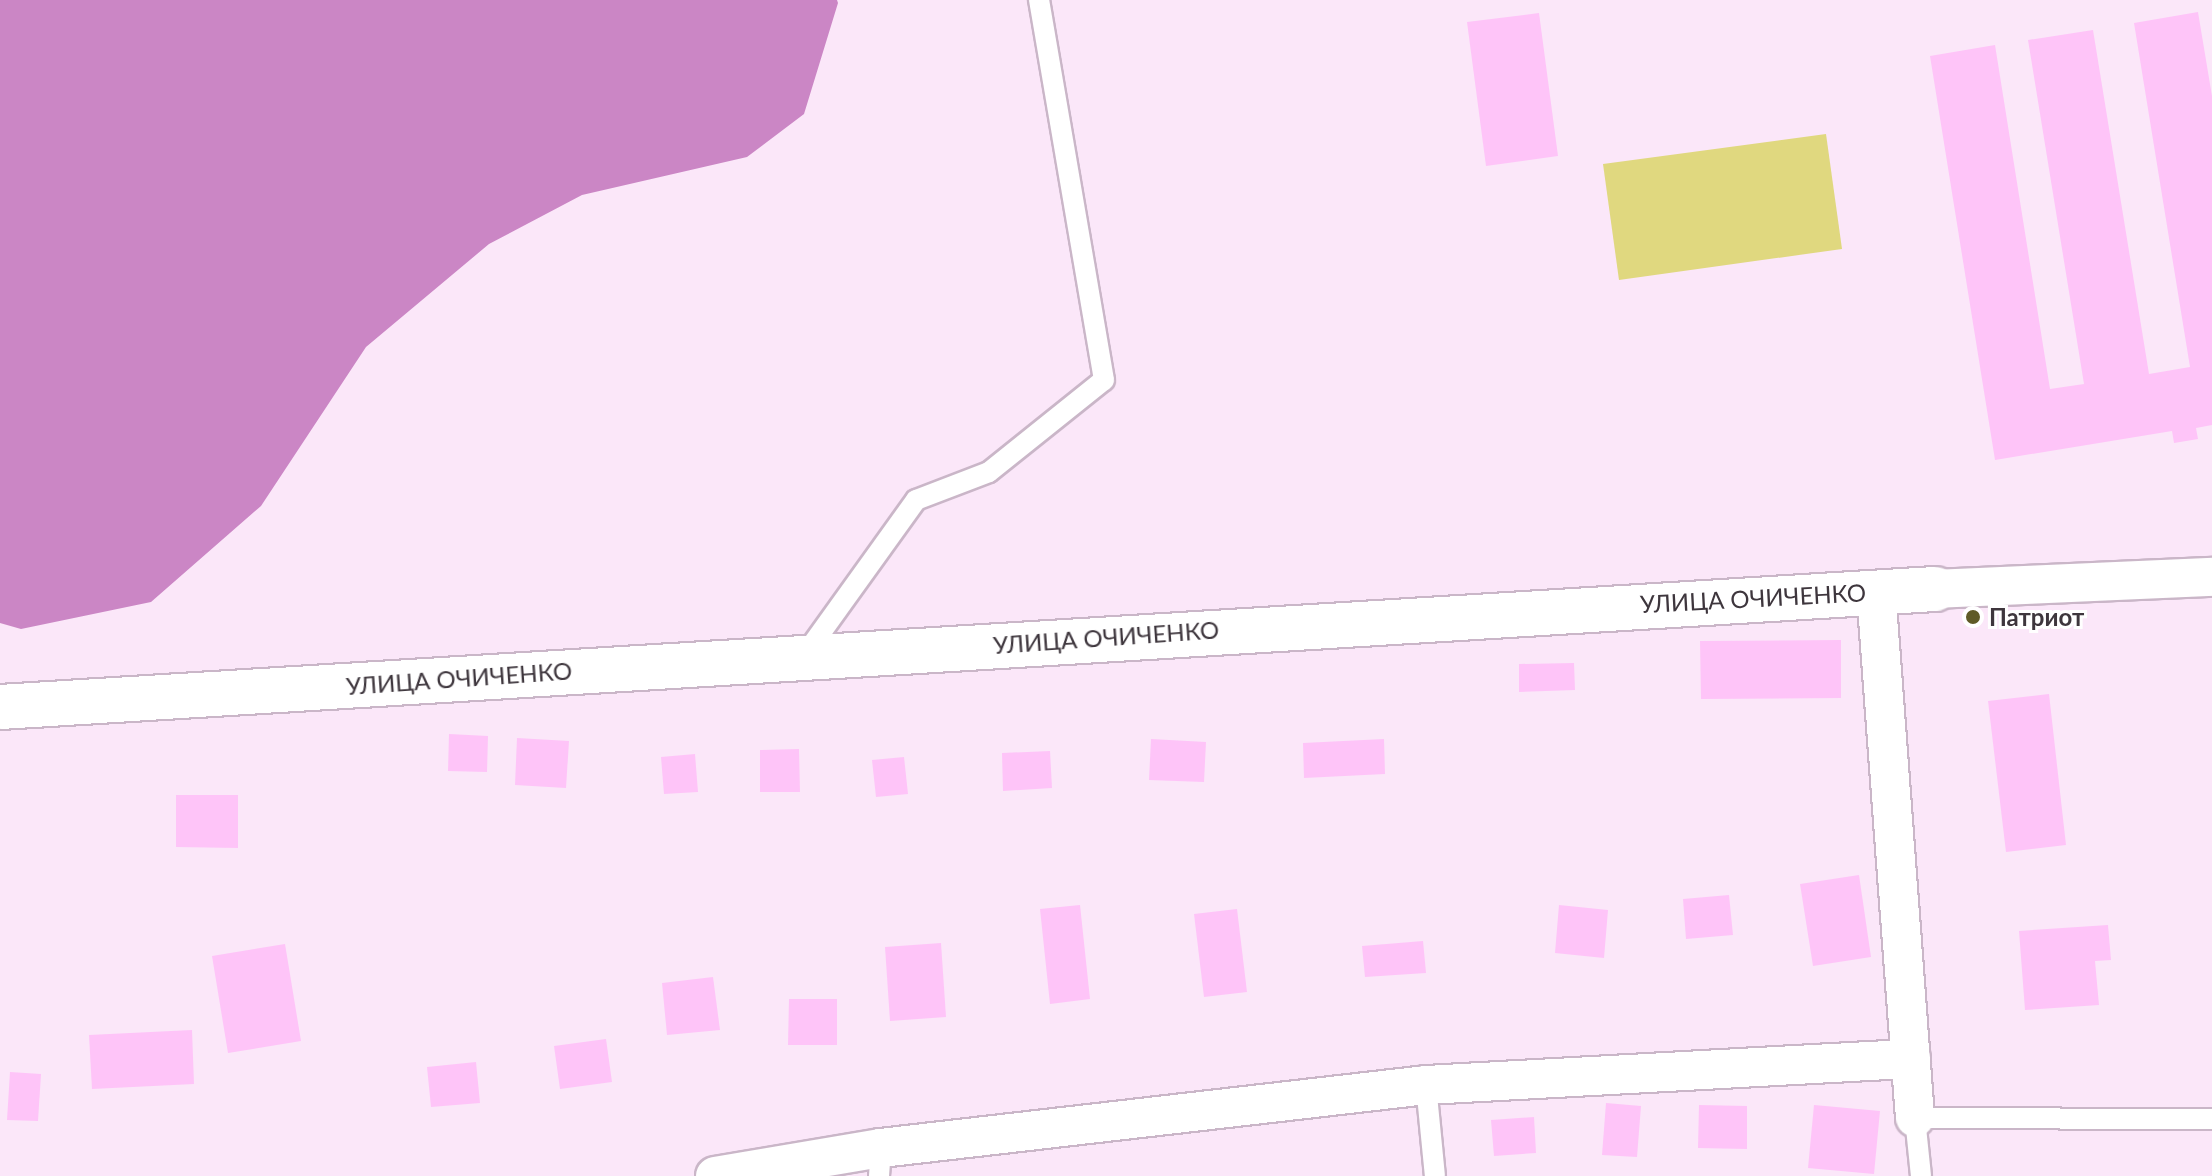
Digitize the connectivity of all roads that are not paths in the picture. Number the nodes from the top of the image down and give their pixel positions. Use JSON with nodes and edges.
{"nodes":[{"id":1,"x":1039,"y":0,"type":"edge"},
{"id":2,"x":2212,"y":577,"type":"edge"},
{"id":3,"x":1935,"y":589,"type":"joint"},
{"id":4,"x":1876,"y":591,"type":"junction"},
{"id":5,"x":804,"y":656,"type":"junction"},
{"id":6,"x":0,"y":707,"type":"edge"},
{"id":7,"x":1911,"y":1059,"type":"junction"},
{"id":8,"x":1426,"y":1085,"type":"junction"},
{"id":9,"x":1915,"y":1118,"type":"junction"},
{"id":10,"x":2212,"y":1119,"type":"edge"},
{"id":11,"x":880,"y":1162,"type":"edge"},
{"id":12,"x":715,"y":1176,"type":"edge"},
{"id":13,"x":1435,"y":1176,"type":"edge"},
{"id":14,"x":1921,"y":1176,"type":"edge"}],
"edges":[{"from":1,"to":5,"type":"lane"},
{"from":2,"to":3,"type":"street","name":"УЛИЦА ОЧИЧЕНКО"},
{"from":3,"to":4,"type":"street","name":"УЛИЦА ОЧИЧЕНКО"},
{"from":4,"to":5,"type":"street","name":"УЛИЦА ОЧИЧЕНКО"},
{"from":4,"to":7,"type":"street"},
{"from":5,"to":6,"type":"street","name":"УЛИЦА ОЧИЧЕНКО"},
{"from":7,"to":8,"type":"street"},
{"from":7,"to":9,"type":"street"},
{"from":8,"to":11,"type":"street"},
{"from":8,"to":13,"type":"lane"},
{"from":9,"to":10,"type":"lane"},
{"from":9,"to":14,"type":"lane"},
{"from":11,"to":12,"type":"street"}]}
